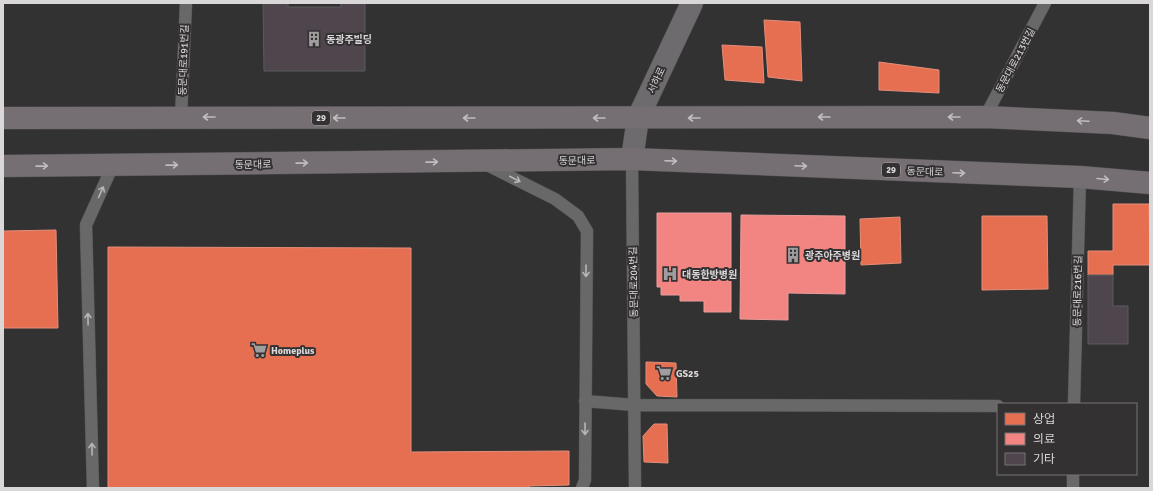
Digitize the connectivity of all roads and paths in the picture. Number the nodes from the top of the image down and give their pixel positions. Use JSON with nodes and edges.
{"nodes":[{"id":1,"x":186,"y":3,"type":"edge"},
{"id":2,"x":692,"y":3,"type":"edge"},
{"id":3,"x":1045,"y":3,"type":"edge"},
{"id":4,"x":1150,"y":112,"type":"edge"},
{"id":5,"x":181,"y":117,"type":"junction"},
{"id":6,"x":986,"y":117,"type":"junction"},
{"id":7,"x":3,"y":118,"type":"edge"},
{"id":8,"x":638,"y":118,"type":"junction"},
{"id":9,"x":1113,"y":123,"type":"junction"},
{"id":10,"x":1150,"y":128,"type":"edge"},
{"id":11,"x":632,"y":159,"type":"junction"},
{"id":12,"x":480,"y":162,"type":"junction"},
{"id":13,"x":113,"y":165,"type":"junction"},
{"id":14,"x":3,"y":166,"type":"edge"},
{"id":15,"x":1080,"y":177,"type":"junction"},
{"id":16,"x":1150,"y":183,"type":"edge"},
{"id":17,"x":586,"y":401,"type":"junction"},
{"id":18,"x":1074,"y":403,"type":"edge"},
{"id":19,"x":634,"y":405,"type":"junction"},
{"id":20,"x":997,"y":406,"type":"edge"},
{"id":21,"x":1073,"y":475,"type":"edge"},
{"id":22,"x":584,"y":485,"type":"edge"},
{"id":23,"x":92,"y":488,"type":"edge"},
{"id":24,"x":635,"y":488,"type":"edge"},
{"id":25,"x":1073,"y":488,"type":"edge"}],
"edges":[{"from":1,"to":5,"type":"lane","name":"동문대로191번길"},
{"from":2,"to":8,"type":"main road","name":"서하로"},
{"from":3,"to":6,"type":"lane","name":"동문대로213번길"},
{"from":4,"to":9,"type":"main road"},
{"from":5,"to":7,"type":"main road","number":"29"},
{"from":8,"to":5,"type":"main road","number":"29","one_way":true},
{"from":6,"to":8,"type":"main road","number":"29","one_way":true},
{"from":9,"to":6,"type":"main road","number":"29","one_way":true},
{"from":8,"to":11,"type":"main road","name":"서하로"},
{"from":9,"to":10,"type":"main road","number":"29"},
{"from":11,"to":12,"type":"main road","name":"동문대로","number":"29"},
{"from":11,"to":15,"type":"main road","name":"동문대로","number":"29","one_way":true},
{"from":11,"to":19,"type":"lane","name":"동문대로204번길"},
{"from":13,"to":12,"type":"main road","name":"동문대로","number":"29","one_way":true},
{"from":12,"to":17,"type":"lane","one_way":true},
{"from":14,"to":13,"type":"main road","name":"동문대로","number":"29","one_way":true},
{"from":23,"to":13,"type":"lane","one_way":true},
{"from":15,"to":16,"type":"main road","name":"동문대로","number":"29","one_way":true},
{"from":15,"to":18,"type":"lane","name":"동문대로216번길"},
{"from":17,"to":19,"type":"lane"},
{"from":17,"to":22,"type":"lane","one_way":true},
{"from":19,"to":20,"type":"lane"},
{"from":19,"to":24,"type":"lane","name":"동문대로204번길"},
{"from":21,"to":25,"type":"lane"}]}
